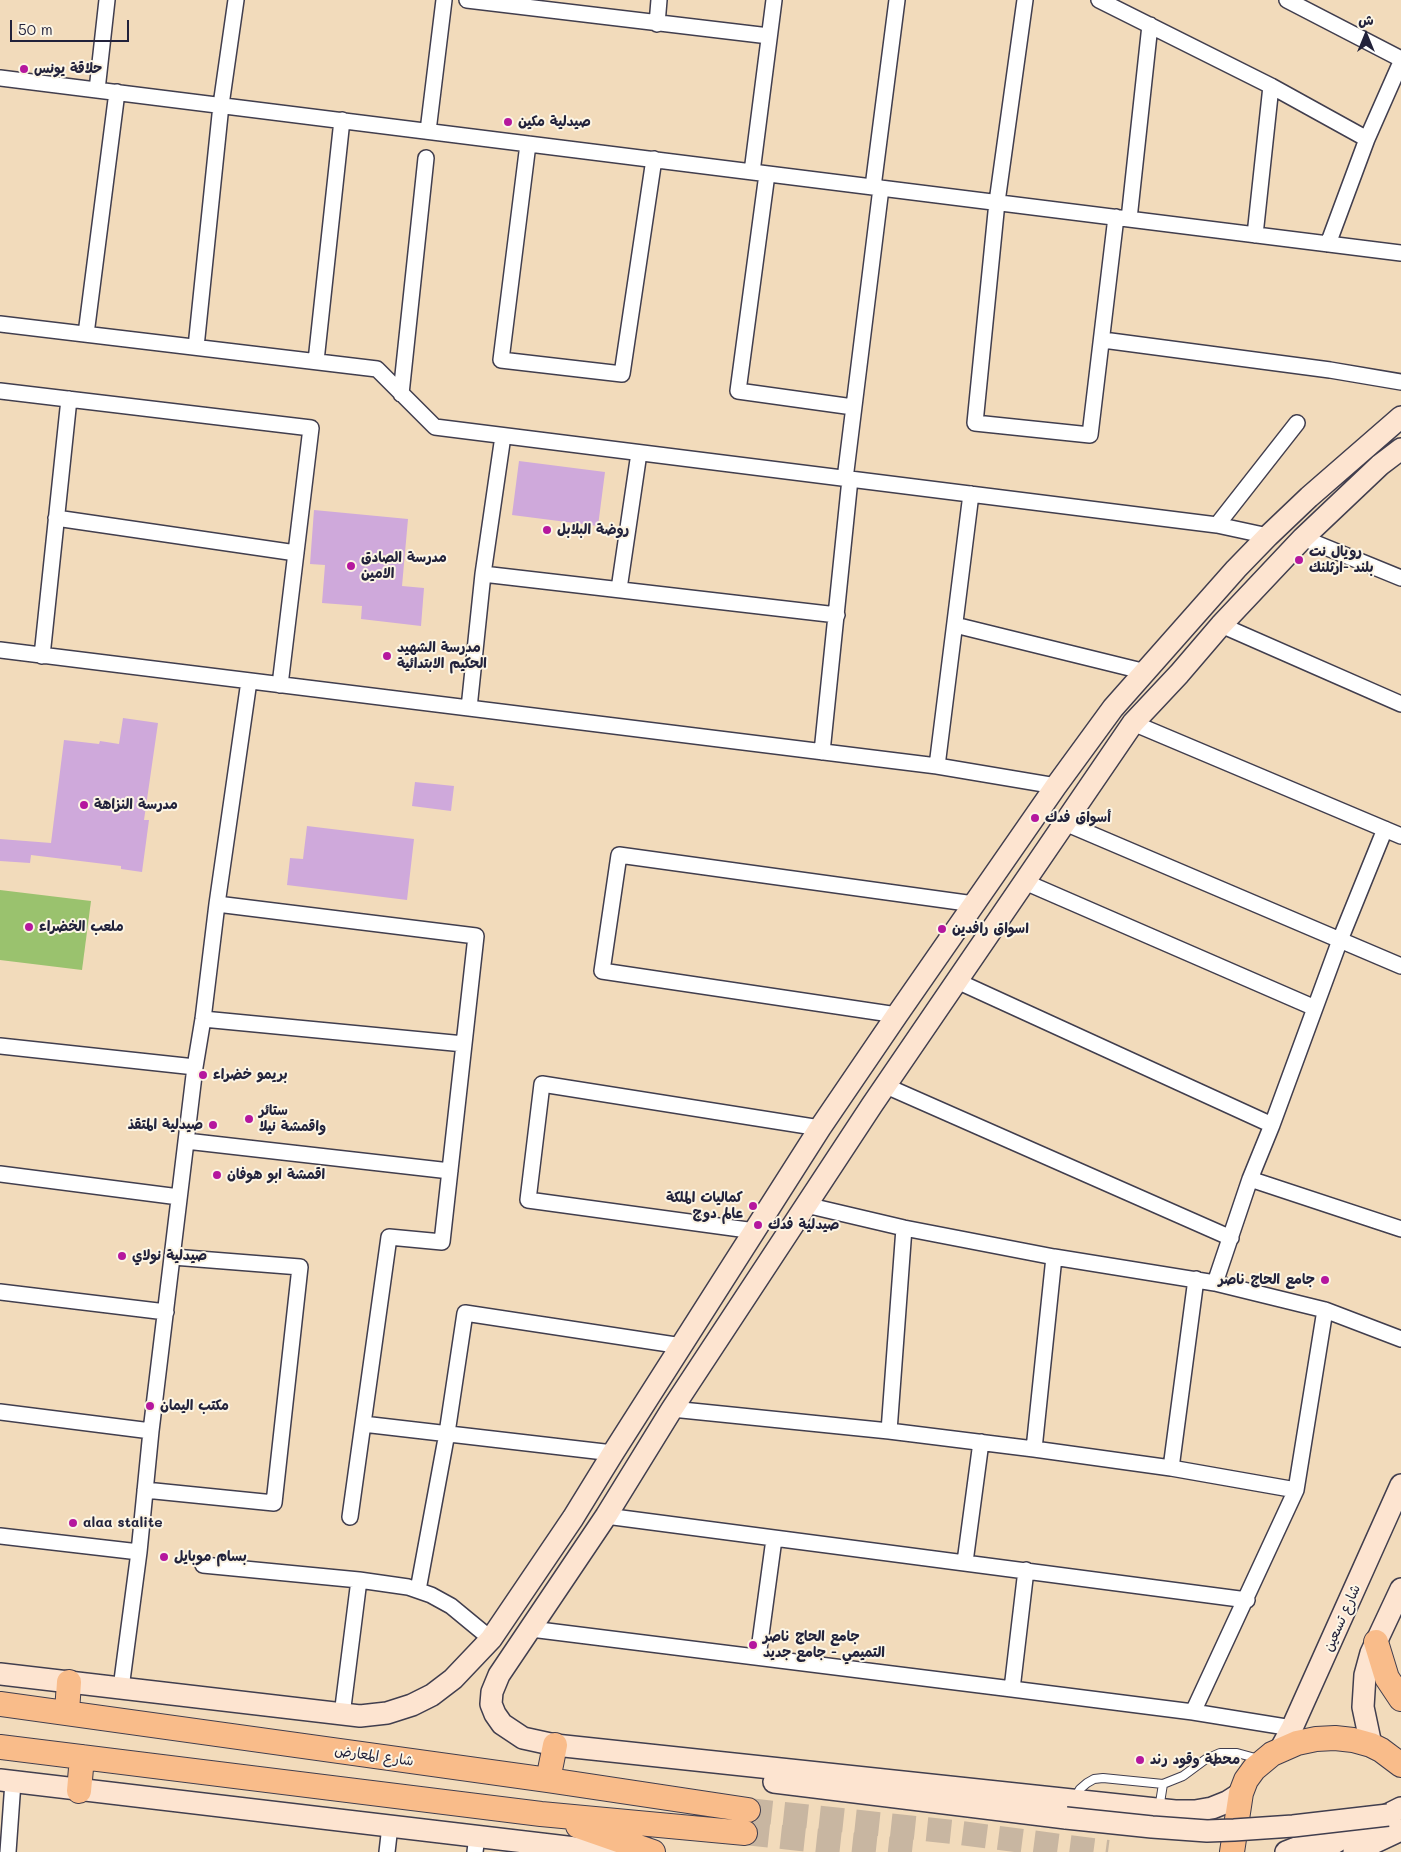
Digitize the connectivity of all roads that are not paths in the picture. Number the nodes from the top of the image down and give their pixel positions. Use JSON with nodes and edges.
{"nodes":[{"id":1,"x":107,"y":0,"type":"edge"},
{"id":2,"x":236,"y":0,"type":"edge"},
{"id":3,"x":444,"y":0,"type":"edge"},
{"id":4,"x":467,"y":0,"type":"edge"},
{"id":5,"x":659,"y":0,"type":"edge"},
{"id":6,"x":774,"y":0,"type":"edge"},
{"id":7,"x":897,"y":0,"type":"edge"},
{"id":8,"x":1025,"y":0,"type":"edge"},
{"id":9,"x":1099,"y":0,"type":"edge"},
{"id":10,"x":1287,"y":0,"type":"edge"},
{"id":11,"x":656,"y":24,"type":"junction"},
{"id":12,"x":1150,"y":24,"type":"junction"},
{"id":13,"x":769,"y":36,"type":"junction"},
{"id":14,"x":1401,"y":61,"type":"edge"},
{"id":15,"x":0,"y":78,"type":"edge"},
{"id":16,"x":1271,"y":86,"type":"junction"},
{"id":17,"x":97,"y":90,"type":"junction"},
{"id":18,"x":117,"y":92,"type":"junction"},
{"id":19,"x":221,"y":105,"type":"junction"},
{"id":20,"x":342,"y":120,"type":"junction"},
{"id":21,"x":428,"y":131,"type":"junction"},
{"id":22,"x":1367,"y":139,"type":"junction"},
{"id":23,"x":528,"y":144,"type":"junction"},
{"id":24,"x":426,"y":158,"type":"dead end"},
{"id":25,"x":654,"y":159,"type":"junction"},
{"id":26,"x":752,"y":172,"type":"junction"},
{"id":27,"x":767,"y":174,"type":"junction"},
{"id":28,"x":877,"y":187,"type":"junction"},
{"id":29,"x":997,"y":202,"type":"junction"},
{"id":30,"x":1122,"y":218,"type":"junction"},
{"id":31,"x":1255,"y":235,"type":"junction"},
{"id":32,"x":1328,"y":244,"type":"junction"},
{"id":33,"x":1400,"y":249,"type":"edge"},
{"id":34,"x":0,"y":324,"type":"edge"},
{"id":35,"x":86,"y":334,"type":"junction"},
{"id":36,"x":1103,"y":340,"type":"junction"},
{"id":37,"x":196,"y":347,"type":"junction"},
{"id":38,"x":316,"y":362,"type":"junction"},
{"id":39,"x":1401,"y":382,"type":"edge"},
{"id":40,"x":0,"y":391,"type":"edge"},
{"id":41,"x":401,"y":394,"type":"junction"},
{"id":42,"x":69,"y":399,"type":"junction"},
{"id":43,"x":853,"y":407,"type":"junction"},
{"id":44,"x":1401,"y":417,"type":"edge"},
{"id":45,"x":1297,"y":423,"type":"dead end"},
{"id":46,"x":503,"y":436,"type":"junction"},
{"id":47,"x":1401,"y":450,"type":"edge"},
{"id":48,"x":639,"y":453,"type":"junction"},
{"id":49,"x":848,"y":479,"type":"junction"},
{"id":50,"x":971,"y":494,"type":"junction"},
{"id":51,"x":56,"y":518,"type":"junction"},
{"id":52,"x":1217,"y":526,"type":"junction"},
{"id":53,"x":1268,"y":536,"type":"junction"},
{"id":54,"x":1303,"y":538,"type":"junction"},
{"id":55,"x":296,"y":553,"type":"junction"},
{"id":56,"x":483,"y":574,"type":"junction"},
{"id":57,"x":1401,"y":578,"type":"edge"},
{"id":58,"x":619,"y":589,"type":"junction"},
{"id":59,"x":837,"y":615,"type":"junction"},
{"id":60,"x":955,"y":625,"type":"junction"},
{"id":61,"x":1221,"y":625,"type":"junction"},
{"id":62,"x":0,"y":650,"type":"edge"},
{"id":63,"x":42,"y":656,"type":"junction"},
{"id":64,"x":1146,"y":672,"type":"junction"},
{"id":65,"x":249,"y":681,"type":"junction"},
{"id":66,"x":280,"y":685,"type":"junction"},
{"id":67,"x":1401,"y":704,"type":"edge"},
{"id":68,"x":469,"y":708,"type":"junction"},
{"id":69,"x":1133,"y":723,"type":"junction"},
{"id":70,"x":822,"y":752,"type":"junction"},
{"id":71,"x":937,"y":766,"type":"junction"},
{"id":72,"x":1056,"y":786,"type":"junction"},
{"id":73,"x":1066,"y":823,"type":"junction"},
{"id":74,"x":1384,"y":829,"type":"junction"},
{"id":75,"x":1401,"y":836,"type":"edge"},
{"id":76,"x":1025,"y":882,"type":"junction"},
{"id":77,"x":217,"y":904,"type":"junction"},
{"id":78,"x":974,"y":904,"type":"junction"},
{"id":79,"x":1340,"y":940,"type":"junction"},
{"id":80,"x":1401,"y":966,"type":"edge"},
{"id":81,"x":957,"y":981,"type":"junction"},
{"id":82,"x":1315,"y":1008,"type":"junction"},
{"id":83,"x":896,"y":1015,"type":"junction"},
{"id":84,"x":203,"y":1019,"type":"junction"},
{"id":85,"x":464,"y":1044,"type":"junction"},
{"id":86,"x":0,"y":1046,"type":"edge"},
{"id":87,"x":195,"y":1067,"type":"junction"},
{"id":88,"x":886,"y":1086,"type":"junction"},
{"id":89,"x":848,"y":1089,"type":"junction"},
{"id":90,"x":872,"y":1105,"type":"junction"},
{"id":91,"x":1272,"y":1125,"type":"junction"},
{"id":92,"x":820,"y":1128,"type":"junction"},
{"id":93,"x":186,"y":1141,"type":"junction"},
{"id":94,"x":450,"y":1171,"type":"junction"},
{"id":95,"x":0,"y":1174,"type":"edge"},
{"id":96,"x":1250,"y":1179,"type":"junction"},
{"id":97,"x":180,"y":1197,"type":"junction"},
{"id":98,"x":806,"y":1206,"type":"junction"},
{"id":99,"x":904,"y":1228,"type":"junction"},
{"id":100,"x":1401,"y":1229,"type":"edge"},
{"id":101,"x":755,"y":1231,"type":"junction"},
{"id":102,"x":1231,"y":1238,"type":"junction"},
{"id":103,"x":173,"y":1257,"type":"junction"},
{"id":104,"x":1054,"y":1257,"type":"junction"},
{"id":105,"x":1196,"y":1279,"type":"junction"},
{"id":106,"x":1215,"y":1283,"type":"junction"},
{"id":107,"x":0,"y":1292,"type":"edge"},
{"id":108,"x":1325,"y":1310,"type":"junction"},
{"id":109,"x":166,"y":1312,"type":"junction"},
{"id":110,"x":1401,"y":1339,"type":"edge"},
{"id":111,"x":682,"y":1346,"type":"junction"},
{"id":112,"x":672,"y":1409,"type":"junction"},
{"id":113,"x":0,"y":1412,"type":"edge"},
{"id":114,"x":363,"y":1424,"type":"junction"},
{"id":115,"x":151,"y":1430,"type":"junction"},
{"id":116,"x":888,"y":1431,"type":"junction"},
{"id":117,"x":447,"y":1433,"type":"junction"},
{"id":118,"x":981,"y":1442,"type":"junction"},
{"id":119,"x":1034,"y":1449,"type":"junction"},
{"id":120,"x":612,"y":1453,"type":"junction"},
{"id":121,"x":1171,"y":1468,"type":"junction"},
{"id":122,"x":1401,"y":1485,"type":"edge"},
{"id":123,"x":145,"y":1490,"type":"junction"},
{"id":124,"x":1296,"y":1490,"type":"junction"},
{"id":125,"x":606,"y":1516,"type":"junction"},
{"id":126,"x":350,"y":1517,"type":"dead end"},
{"id":127,"x":0,"y":1536,"type":"edge"},
{"id":128,"x":774,"y":1539,"type":"junction"},
{"id":129,"x":139,"y":1552,"type":"junction"},
{"id":130,"x":965,"y":1562,"type":"junction"},
{"id":131,"x":203,"y":1565,"type":"dead end"},
{"id":132,"x":1026,"y":1570,"type":"junction"},
{"id":133,"x":359,"y":1580,"type":"junction"},
{"id":134,"x":1401,"y":1589,"type":"edge"},
{"id":135,"x":418,"y":1590,"type":"junction"},
{"id":136,"x":1247,"y":1600,"type":"junction"},
{"id":137,"x":516,"y":1601,"type":"junction"},
{"id":138,"x":535,"y":1623,"type":"junction"},
{"id":139,"x":491,"y":1639,"type":"junction"},
{"id":140,"x":1376,"y":1642,"type":"junction"},
{"id":141,"x":758,"y":1657,"type":"junction"},
{"id":142,"x":0,"y":1674,"type":"edge"},
{"id":143,"x":69,"y":1682,"type":"junction"},
{"id":144,"x":121,"y":1688,"type":"junction"},
{"id":145,"x":1012,"y":1688,"type":"junction"},
{"id":146,"x":1401,"y":1699,"type":"edge"},
{"id":147,"x":0,"y":1704,"type":"edge"},
{"id":148,"x":67,"y":1712,"type":"junction"},
{"id":149,"x":1193,"y":1712,"type":"junction"},
{"id":150,"x":342,"y":1715,"type":"junction"},
{"id":151,"x":1292,"y":1728,"type":"junction"},
{"id":152,"x":555,"y":1745,"type":"junction"},
{"id":153,"x":0,"y":1747,"type":"edge"},
{"id":154,"x":1384,"y":1747,"type":"edge"},
{"id":155,"x":1272,"y":1755,"type":"junction"},
{"id":156,"x":82,"y":1757,"type":"junction"},
{"id":157,"x":1401,"y":1765,"type":"edge"},
{"id":158,"x":548,"y":1780,"type":"junction"},
{"id":159,"x":7,"y":1781,"type":"edge"},
{"id":160,"x":1163,"y":1784,"type":"junction"},
{"id":161,"x":79,"y":1791,"type":"junction"},
{"id":162,"x":1241,"y":1793,"type":"junction"},
{"id":163,"x":748,"y":1810,"type":"tunnel mouth"},
{"id":164,"x":1070,"y":1810,"type":"junction"},
{"id":165,"x":1158,"y":1810,"type":"junction"},
{"id":166,"x":541,"y":1814,"type":"junction"},
{"id":167,"x":1396,"y":1818,"type":"edge"},
{"id":168,"x":390,"y":1826,"type":"junction"},
{"id":169,"x":745,"y":1833,"type":"tunnel mouth"},
{"id":170,"x":1352,"y":1842,"type":"edge"},
{"id":171,"x":476,"y":1844,"type":"edge"},
{"id":172,"x":8,"y":1852,"type":"edge"},
{"id":173,"x":387,"y":1852,"type":"edge"},
{"id":174,"x":609,"y":1852,"type":"edge"},
{"id":175,"x":653,"y":1852,"type":"edge"},
{"id":176,"x":1232,"y":1852,"type":"edge"},
{"id":177,"x":1286,"y":1852,"type":"edge"},
{"id":178,"x":1320,"y":1852,"type":"edge"}],
"edges":[{"from":1,"to":17,"type":"street"},
{"from":2,"to":19,"type":"street"},
{"from":3,"to":21,"type":"street"},
{"from":4,"to":11,"type":"street"},
{"from":5,"to":11,"type":"street"},
{"from":6,"to":13,"type":"street"},
{"from":7,"to":28,"type":"street"},
{"from":8,"to":29,"type":"street"},
{"from":9,"to":12,"type":"street"},
{"from":10,"to":14,"type":"street"},
{"from":11,"to":13,"type":"street"},
{"from":12,"to":16,"type":"street"},
{"from":12,"to":30,"type":"street"},
{"from":13,"to":26,"type":"street"},
{"from":14,"to":22,"type":"street"},
{"from":15,"to":17,"type":"street"},
{"from":16,"to":22,"type":"street"},
{"from":16,"to":31,"type":"street"},
{"from":17,"to":18,"type":"street"},
{"from":18,"to":19,"type":"street"},
{"from":18,"to":35,"type":"street"},
{"from":19,"to":20,"type":"street"},
{"from":19,"to":37,"type":"street"},
{"from":20,"to":21,"type":"street"},
{"from":20,"to":38,"type":"street"},
{"from":21,"to":23,"type":"street"},
{"from":22,"to":32,"type":"street"},
{"from":23,"to":25,"type":"street"},
{"from":23,"to":25,"type":"street"},
{"from":24,"to":41,"type":"street"},
{"from":25,"to":26,"type":"street"},
{"from":26,"to":27,"type":"street"},
{"from":27,"to":28,"type":"street"},
{"from":27,"to":43,"type":"street"},
{"from":28,"to":29,"type":"street"},
{"from":28,"to":43,"type":"street"},
{"from":29,"to":30,"type":"street"},
{"from":29,"to":36,"type":"street"},
{"from":30,"to":31,"type":"street"},
{"from":30,"to":36,"type":"street"},
{"from":31,"to":32,"type":"street"},
{"from":32,"to":33,"type":"street"},
{"from":34,"to":35,"type":"street"},
{"from":35,"to":37,"type":"street"},
{"from":36,"to":39,"type":"street"},
{"from":37,"to":38,"type":"street"},
{"from":38,"to":41,"type":"street"},
{"from":40,"to":42,"type":"street"},
{"from":41,"to":46,"type":"street"},
{"from":42,"to":51,"type":"street"},
{"from":42,"to":55,"type":"street"},
{"from":43,"to":49,"type":"street"},
{"from":44,"to":53,"type":"main road"},
{"from":45,"to":52,"type":"street"},
{"from":46,"to":48,"type":"street"},
{"from":46,"to":56,"type":"street"},
{"from":47,"to":54,"type":"main road"},
{"from":48,"to":49,"type":"street"},
{"from":48,"to":58,"type":"street"},
{"from":49,"to":50,"type":"street"},
{"from":49,"to":59,"type":"street"},
{"from":50,"to":52,"type":"street"},
{"from":50,"to":60,"type":"street"},
{"from":51,"to":55,"type":"street"},
{"from":51,"to":63,"type":"street"},
{"from":52,"to":53,"type":"street"},
{"from":53,"to":64,"type":"main road"},
{"from":54,"to":57,"type":"street"},
{"from":54,"to":61,"type":"main road"},
{"from":55,"to":66,"type":"street"},
{"from":56,"to":58,"type":"street"},
{"from":56,"to":68,"type":"street"},
{"from":58,"to":59,"type":"street"},
{"from":59,"to":70,"type":"street"},
{"from":60,"to":64,"type":"street"},
{"from":60,"to":71,"type":"street"},
{"from":61,"to":67,"type":"street"},
{"from":61,"to":69,"type":"main road"},
{"from":62,"to":63,"type":"street"},
{"from":63,"to":65,"type":"street"},
{"from":64,"to":72,"type":"main road"},
{"from":65,"to":66,"type":"street"},
{"from":65,"to":77,"type":"street"},
{"from":66,"to":68,"type":"street"},
{"from":68,"to":70,"type":"street"},
{"from":69,"to":73,"type":"main road"},
{"from":69,"to":74,"type":"street"},
{"from":70,"to":71,"type":"street"},
{"from":71,"to":72,"type":"street"},
{"from":72,"to":78,"type":"main road"},
{"from":73,"to":76,"type":"main road"},
{"from":73,"to":79,"type":"street"},
{"from":74,"to":75,"type":"street"},
{"from":74,"to":79,"type":"street"},
{"from":76,"to":81,"type":"main road"},
{"from":76,"to":82,"type":"street"},
{"from":77,"to":84,"type":"street"},
{"from":77,"to":85,"type":"street"},
{"from":78,"to":83,"type":"main road"},
{"from":78,"to":83,"type":"street"},
{"from":79,"to":80,"type":"street"},
{"from":79,"to":82,"type":"street"},
{"from":81,"to":88,"type":"main road"},
{"from":81,"to":91,"type":"street"},
{"from":82,"to":91,"type":"street"},
{"from":83,"to":89,"type":"main road"},
{"from":84,"to":85,"type":"street"},
{"from":84,"to":87,"type":"street"},
{"from":85,"to":94,"type":"street"},
{"from":86,"to":87,"type":"street"},
{"from":87,"to":93,"type":"street"},
{"from":88,"to":90,"type":"main road"},
{"from":88,"to":102,"type":"street"},
{"from":89,"to":90,"type":"main road"},
{"from":89,"to":92,"type":"main road"},
{"from":90,"to":98,"type":"main road"},
{"from":91,"to":96,"type":"street"},
{"from":92,"to":101,"type":"main road"},
{"from":92,"to":101,"type":"street"},
{"from":93,"to":94,"type":"street"},
{"from":93,"to":97,"type":"street"},
{"from":94,"to":114,"type":"street"},
{"from":95,"to":97,"type":"street"},
{"from":96,"to":100,"type":"street"},
{"from":96,"to":102,"type":"street"},
{"from":97,"to":103,"type":"street"},
{"from":98,"to":99,"type":"street"},
{"from":98,"to":112,"type":"main road"},
{"from":99,"to":104,"type":"street"},
{"from":99,"to":116,"type":"street"},
{"from":101,"to":111,"type":"main road"},
{"from":102,"to":106,"type":"street"},
{"from":103,"to":109,"type":"street"},
{"from":103,"to":123,"type":"street"},
{"from":104,"to":105,"type":"street"},
{"from":104,"to":119,"type":"street"},
{"from":105,"to":106,"type":"street"},
{"from":105,"to":121,"type":"street"},
{"from":106,"to":108,"type":"street"},
{"from":107,"to":109,"type":"street"},
{"from":108,"to":110,"type":"street"},
{"from":108,"to":124,"type":"street"},
{"from":109,"to":115,"type":"street"},
{"from":111,"to":117,"type":"street"},
{"from":111,"to":120,"type":"main road"},
{"from":112,"to":116,"type":"street"},
{"from":112,"to":125,"type":"main road"},
{"from":113,"to":115,"type":"street"},
{"from":114,"to":117,"type":"street"},
{"from":114,"to":126,"type":"street"},
{"from":115,"to":123,"type":"street"},
{"from":116,"to":118,"type":"street"},
{"from":117,"to":120,"type":"street"},
{"from":117,"to":135,"type":"street"},
{"from":118,"to":119,"type":"street"},
{"from":118,"to":130,"type":"street"},
{"from":119,"to":121,"type":"street"},
{"from":120,"to":137,"type":"main road"},
{"from":121,"to":124,"type":"street"},
{"from":122,"to":151,"type":"main road","name":"شارع تسعين"},
{"from":123,"to":129,"type":"street"},
{"from":124,"to":136,"type":"street"},
{"from":125,"to":128,"type":"street"},
{"from":125,"to":138,"type":"main road"},
{"from":127,"to":129,"type":"street"},
{"from":128,"to":130,"type":"street"},
{"from":128,"to":141,"type":"street"},
{"from":129,"to":144,"type":"street"},
{"from":130,"to":132,"type":"street"},
{"from":131,"to":133,"type":"street"},
{"from":132,"to":136,"type":"street"},
{"from":132,"to":145,"type":"street"},
{"from":133,"to":135,"type":"street"},
{"from":133,"to":150,"type":"street"},
{"from":134,"to":140,"type":"main road"},
{"from":135,"to":139,"type":"street"},
{"from":136,"to":149,"type":"street"},
{"from":137,"to":138,"type":"main road"},
{"from":137,"to":139,"type":"main road"},
{"from":138,"to":141,"type":"street"},
{"from":138,"to":152,"type":"main road"},
{"from":139,"to":150,"type":"main road"},
{"from":140,"to":146,"type":"main road"},
{"from":140,"to":154,"type":"main road"},
{"from":141,"to":145,"type":"street"},
{"from":142,"to":143,"type":"main road"},
{"from":143,"to":144,"type":"main road"},
{"from":143,"to":148,"type":"main road"},
{"from":144,"to":150,"type":"main road"},
{"from":145,"to":149,"type":"street"},
{"from":147,"to":148,"type":"main road","name":"شارع المعارض"},
{"from":148,"to":158,"type":"main road","name":"شارع المعارض"},
{"from":149,"to":151,"type":"street"},
{"from":151,"to":155,"type":"main road","name":"شارع تسعين"},
{"from":152,"to":158,"type":"main road"},
{"from":152,"to":164,"type":"main road"},
{"from":153,"to":156,"type":"main road"},
{"from":154,"to":155,"type":"main road"},
{"from":154,"to":157,"type":"main road"},
{"from":155,"to":160,"type":"lane"},
{"from":155,"to":162,"type":"main road"},
{"from":156,"to":161,"type":"main road"},
{"from":156,"to":166,"type":"main road"},
{"from":158,"to":163,"type":"main road","name":"شارع المعارض"},
{"from":159,"to":161,"type":"main road"},
{"from":159,"to":172,"type":"street"},
{"from":160,"to":164,"type":"lane"},
{"from":160,"to":165,"type":"lane"},
{"from":161,"to":168,"type":"main road"},
{"from":162,"to":165,"type":"main road"},
{"from":162,"to":176,"type":"main road"},
{"from":164,"to":165,"type":"main road"},
{"from":164,"to":167,"type":"main road","bridge":true},
{"from":166,"to":169,"type":"main road"},
{"from":166,"to":175,"type":"main road"},
{"from":167,"to":170,"type":"main road"},
{"from":168,"to":171,"type":"main road"},
{"from":168,"to":173,"type":"street"},
{"from":170,"to":177,"type":"main road"},
{"from":170,"to":178,"type":"main road"},
{"from":171,"to":174,"type":"main road"}]}
